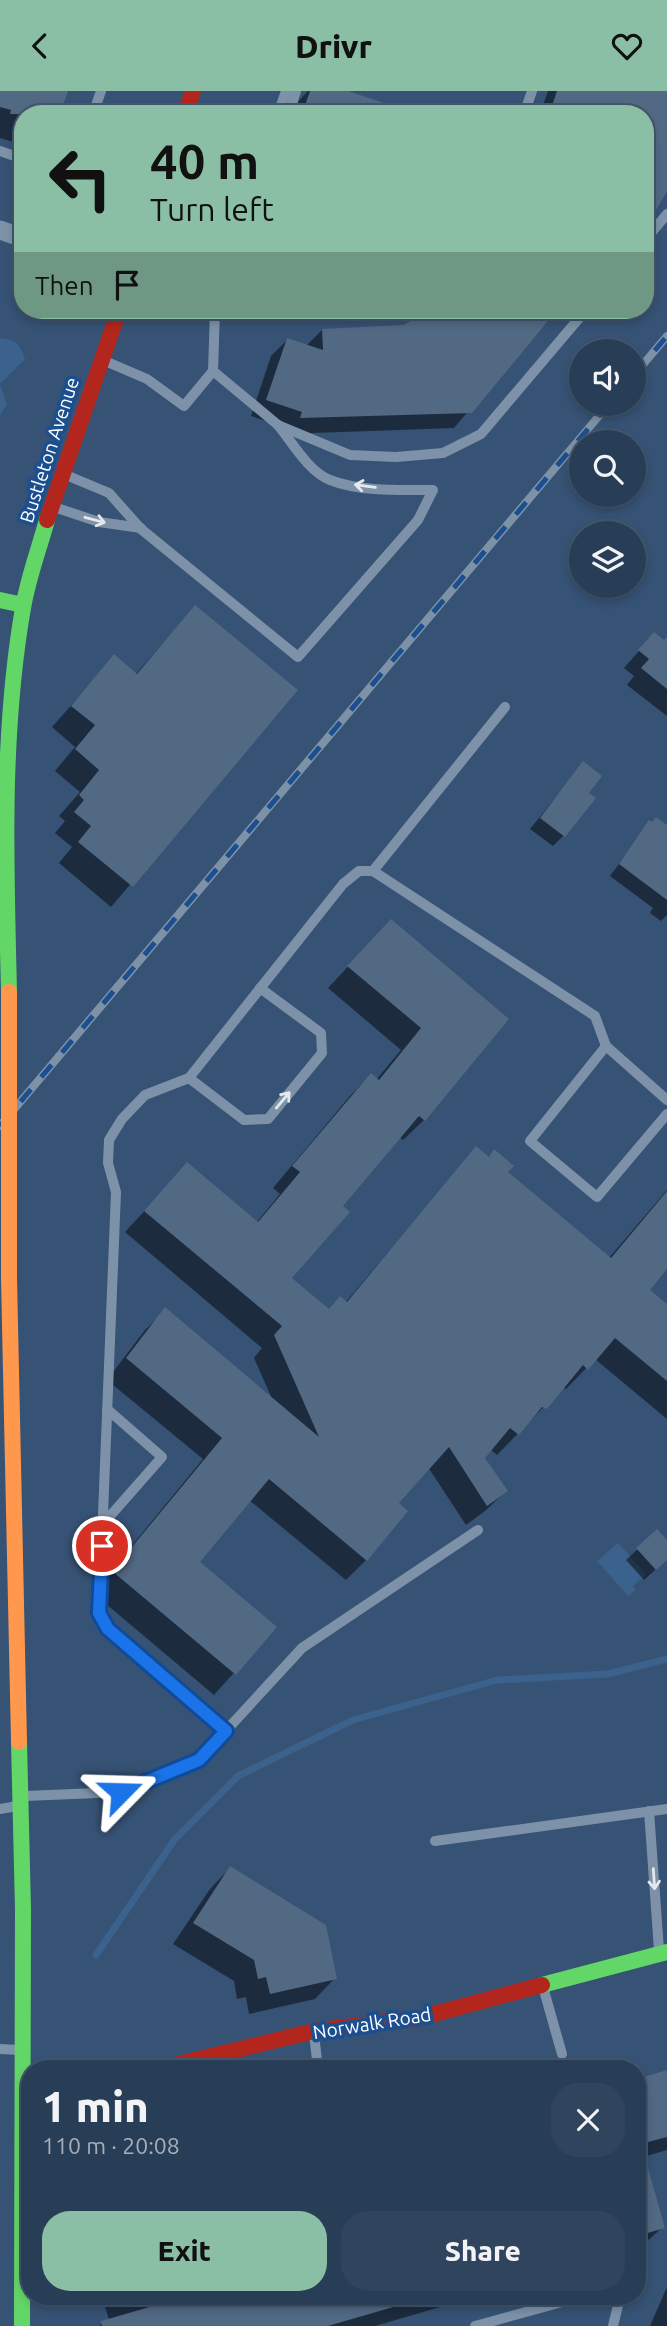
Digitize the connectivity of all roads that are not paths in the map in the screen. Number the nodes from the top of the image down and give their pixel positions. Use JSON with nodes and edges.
{"nodes":[{"id":1,"x":667,"y":214,"type":"edge"},
{"id":2,"x":654,"y":229,"type":"edge"},
{"id":3,"x":116,"y":319,"type":"edge"},
{"id":4,"x":215,"y":319,"type":"edge"},
{"id":5,"x":578,"y":319,"type":"edge"},
{"id":6,"x":101,"y":360,"type":"junction"},
{"id":7,"x":213,"y":371,"type":"junction"},
{"id":8,"x":278,"y":425,"type":"junction"},
{"id":9,"x":61,"y":473,"type":"junction"},
{"id":10,"x":51,"y":506,"type":"junction"},
{"id":11,"x":141,"y":529,"type":"junction"},
{"id":12,"x":0,"y":600,"type":"edge"},
{"id":13,"x":23,"y":605,"type":"junction"},
{"id":14,"x":505,"y":707,"type":"dead end"},
{"id":15,"x":2,"y":792,"type":"edge"},
{"id":16,"x":2,"y":822,"type":"edge"},
{"id":17,"x":373,"y":871,"type":"junction"},
{"id":18,"x":260,"y":988,"type":"junction"},
{"id":19,"x":606,"y":1047,"type":"junction"},
{"id":20,"x":189,"y":1078,"type":"junction"},
{"id":21,"x":667,"y":1100,"type":"edge"},
{"id":22,"x":667,"y":1114,"type":"edge"},
{"id":23,"x":107,"y":1409,"type":"junction"},
{"id":24,"x":103,"y":1524,"type":"junction"},
{"id":25,"x":478,"y":1529,"type":"dead end"},
{"id":26,"x":0,"y":1610,"type":"edge"},
{"id":27,"x":18,"y":1610,"type":"junction"},
{"id":28,"x":226,"y":1731,"type":"junction"},
{"id":29,"x":21,"y":1801,"type":"junction"},
{"id":30,"x":0,"y":1809,"type":"edge"},
{"id":31,"x":667,"y":1809,"type":"edge"},
{"id":32,"x":649,"y":1811,"type":"junction"},
{"id":33,"x":435,"y":1841,"type":"dead end"},
{"id":34,"x":663,"y":1953,"type":"edge"},
{"id":35,"x":542,"y":1984,"type":"junction"},
{"id":36,"x":314,"y":2031,"type":"junction"},
{"id":37,"x":0,"y":2049,"type":"edge"},
{"id":38,"x":24,"y":2050,"type":"junction"},
{"id":39,"x":562,"y":2054,"type":"dead end"},
{"id":40,"x":24,"y":2060,"type":"edge"},
{"id":41,"x":203,"y":2060,"type":"edge"},
{"id":42,"x":317,"y":2060,"type":"edge"},
{"id":43,"x":22,"y":2305,"type":"edge"},
{"id":44,"x":551,"y":2305,"type":"edge"},
{"id":45,"x":618,"y":2305,"type":"edge"},
{"id":46,"x":22,"y":2326,"type":"edge"},
{"id":47,"x":475,"y":2326,"type":"edge"},
{"id":48,"x":613,"y":2326,"type":"edge"}],
"edges":[{"from":1,"to":2,"type":"lane"},
{"from":3,"to":6,"type":"main road","name":"Bustleton Avenue"},
{"from":4,"to":7,"type":"lane"},
{"from":5,"to":8,"type":"lane"},
{"from":6,"to":7,"type":"lane"},
{"from":6,"to":9,"type":"main road","name":"Bustleton Avenue"},
{"from":7,"to":8,"type":"lane"},
{"from":11,"to":8,"type":"lane","one_way":true},
{"from":9,"to":10,"type":"main road","name":"Bustleton Avenue"},
{"from":9,"to":11,"type":"lane"},
{"from":10,"to":11,"type":"lane","one_way":true},
{"from":10,"to":13,"type":"main road","name":"Bustleton Avenue"},
{"from":12,"to":13,"type":"main road"},
{"from":13,"to":15,"type":"main road","name":"Bustleton Avenue"},
{"from":14,"to":17,"type":"lane"},
{"from":15,"to":16,"type":"main road","name":"Bustleton Avenue"},
{"from":16,"to":27,"type":"main road","name":"Bustleton Avenue","bridge":true},
{"from":17,"to":18,"type":"lane"},
{"from":17,"to":19,"type":"lane"},
{"from":18,"to":20,"type":"lane"},
{"from":20,"to":18,"type":"lane","one_way":true},
{"from":19,"to":21,"type":"lane"},
{"from":19,"to":22,"type":"lane"},
{"from":20,"to":23,"type":"lane"},
{"from":23,"to":24,"type":"lane"},
{"from":23,"to":24,"type":"lane"},
{"from":24,"to":28,"type":"lane"},
{"from":25,"to":28,"type":"lane"},
{"from":26,"to":27,"type":"lane"},
{"from":27,"to":29,"type":"main road","name":"Bustleton Avenue"},
{"from":28,"to":29,"type":"lane"},
{"from":29,"to":30,"type":"lane"},
{"from":29,"to":38,"type":"main road","name":"Bustleton Avenue"},
{"from":31,"to":32,"type":"lane"},
{"from":32,"to":33,"type":"lane"},
{"from":32,"to":34,"type":"lane","one_way":true},
{"from":34,"to":35,"type":"main road","name":"Norwalk Road"},
{"from":35,"to":36,"type":"main road","name":"Norwalk Road"},
{"from":35,"to":39,"type":"lane"},
{"from":36,"to":41,"type":"main road","name":"Norwalk Road"},
{"from":36,"to":42,"type":"lane"},
{"from":37,"to":38,"type":"lane"},
{"from":38,"to":40,"type":"main road","name":"Bustleton Avenue"},
{"from":43,"to":46,"type":"main road","name":"Bustleton Avenue"},
{"from":44,"to":47,"type":"lane"},
{"from":45,"to":48,"type":"lane"}]}
